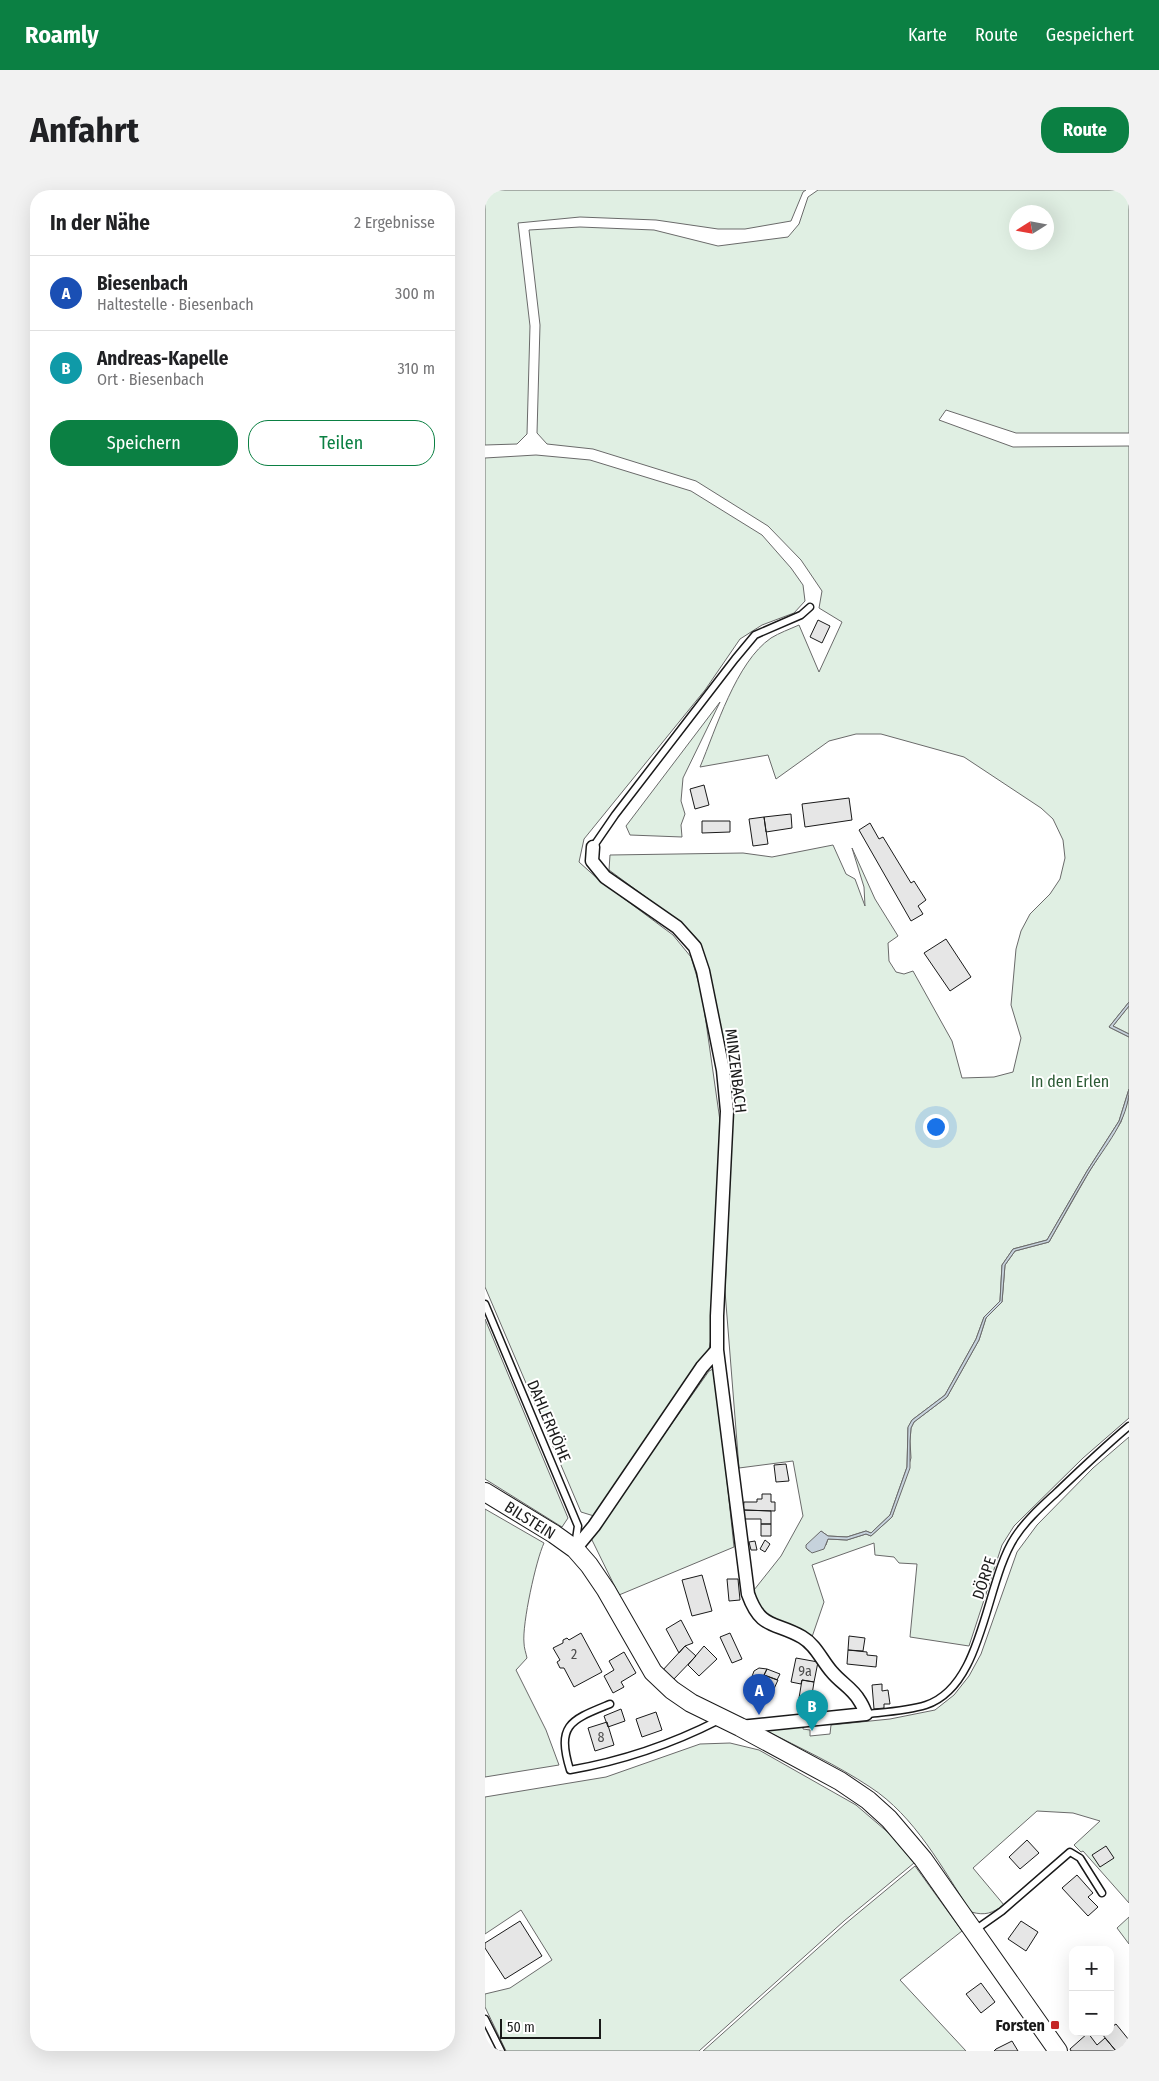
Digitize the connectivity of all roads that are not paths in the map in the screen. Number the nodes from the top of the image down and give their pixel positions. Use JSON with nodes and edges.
{"nodes":[{"id":1,"x":810,"y":607,"type":"dead end"},
{"id":2,"x":593,"y":847,"type":"joint"},
{"id":3,"x":485,"y":1304,"type":"edge"},
{"id":4,"x":717,"y":1350,"type":"junction"},
{"id":5,"x":1129,"y":1426,"type":"edge"},
{"id":6,"x":485,"y":1492,"type":"edge"},
{"id":7,"x":575,"y":1550,"type":"junction"},
{"id":8,"x":610,"y":1704,"type":"dead end"},
{"id":9,"x":866,"y":1714,"type":"junction"},
{"id":10,"x":723,"y":1718,"type":"junction"},
{"id":11,"x":740,"y":1727,"type":"junction"},
{"id":12,"x":1102,"y":1893,"type":"dead end"},
{"id":13,"x":975,"y":1930,"type":"junction"},
{"id":14,"x":485,"y":2019,"type":"edge"},
{"id":15,"x":501,"y":2051,"type":"edge"},
{"id":16,"x":1058,"y":2051,"type":"edge"}],
"edges":[{"from":1,"to":2,"type":"lane"},
{"from":2,"to":4,"type":"street","name":"MINZENBACH"},
{"from":3,"to":7,"type":"lane","name":"DAHLERHÖHE"},
{"from":4,"to":7,"type":"street"},
{"from":4,"to":9,"type":"street","name":"MINZENBACH"},
{"from":5,"to":9,"type":"lane","name":"DÖRPE"},
{"from":6,"to":7,"type":"street","name":"BILSTEIN"},
{"from":7,"to":10,"type":"street","name":"BILSTEIN"},
{"from":8,"to":10,"type":"lane"},
{"from":9,"to":11,"type":"street"},
{"from":10,"to":11,"type":"street","name":"BILSTEIN"},
{"from":11,"to":13,"type":"street"},
{"from":12,"to":13,"type":"lane"},
{"from":13,"to":16,"type":"street"},
{"from":14,"to":15,"type":"lane"}]}
